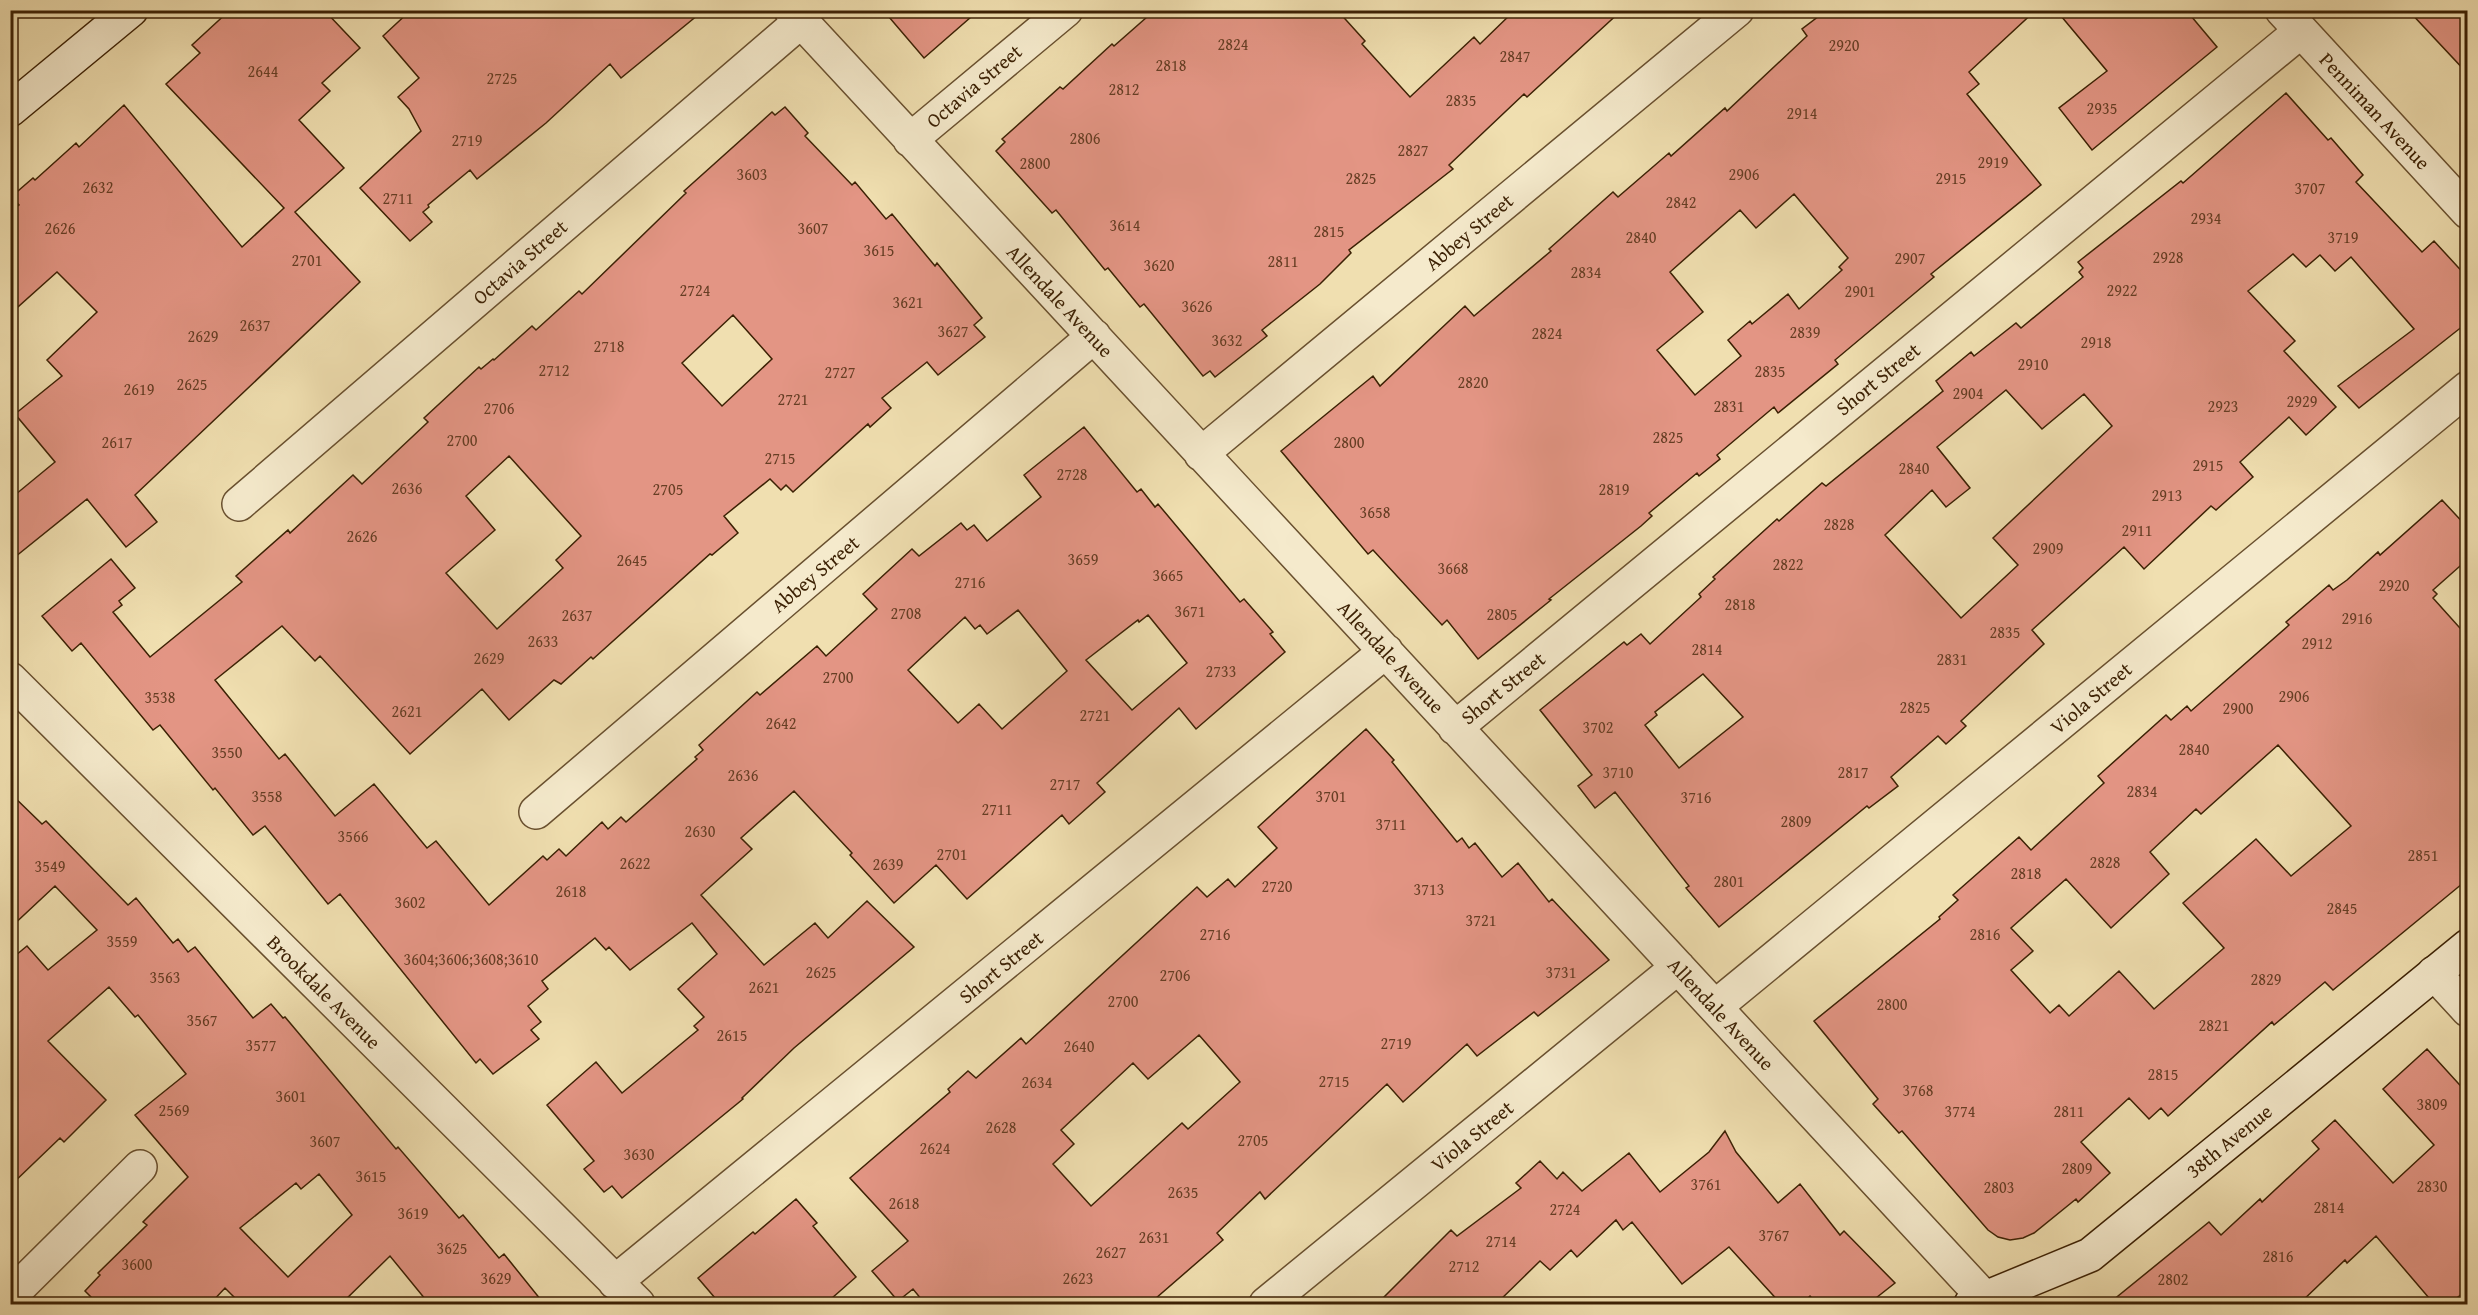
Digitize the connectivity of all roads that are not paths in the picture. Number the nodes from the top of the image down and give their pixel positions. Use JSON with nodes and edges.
{"nodes":[{"id":1,"x":131,"y":10,"type":"edge"},
{"id":2,"x":1066,"y":10,"type":"edge"},
{"id":3,"x":1737,"y":10,"type":"edge"},
{"id":4,"x":796,"y":16,"type":"edge"},
{"id":5,"x":2291,"y":21,"type":"edge"},
{"id":6,"x":10,"y":110,"type":"edge"},
{"id":7,"x":910,"y":140,"type":"junction"},
{"id":8,"x":2468,"y":212,"type":"edge"},
{"id":9,"x":1094,"y":336,"type":"junction"},
{"id":10,"x":2468,"y":388,"type":"edge"},
{"id":11,"x":1201,"y":454,"type":"junction"},
{"id":12,"x":239,"y":504,"type":"dead end"},
{"id":13,"x":1386,"y":651,"type":"junction"},
{"id":14,"x":10,"y":679,"type":"edge"},
{"id":15,"x":1455,"y":728,"type":"junction"},
{"id":16,"x":536,"y":812,"type":"dead end"},
{"id":17,"x":2468,"y":946,"type":"edge"},
{"id":18,"x":1678,"y":967,"type":"junction"},
{"id":19,"x":2434,"y":973,"type":"junction"},
{"id":20,"x":1715,"y":1007,"type":"junction"},
{"id":21,"x":2468,"y":1010,"type":"edge"},
{"id":22,"x":140,"y":1167,"type":"dead end"},
{"id":23,"x":615,"y":1282,"type":"junction"},
{"id":24,"x":10,"y":1296,"type":"edge"},
{"id":25,"x":1981,"y":1302,"type":"edge"},
{"id":26,"x":638,"y":1305,"type":"edge"},
{"id":27,"x":1266,"y":1305,"type":"edge"}],
"edges":[{"from":1,"to":6,"type":"street"},
{"from":2,"to":7,"type":"street","name":"Octavia Street"},
{"from":3,"to":11,"type":"street","name":"Abbey Street"},
{"from":4,"to":7,"type":"street","name":"Allendale Avenue"},
{"from":4,"to":12,"type":"street","name":"Octavia Street"},
{"from":5,"to":8,"type":"street","name":"Penniman Avenue"},
{"from":5,"to":15,"type":"street","name":"Short Street"},
{"from":7,"to":9,"type":"street","name":"Allendale Avenue"},
{"from":9,"to":11,"type":"street","name":"Allendale Avenue"},
{"from":9,"to":16,"type":"street","name":"Abbey Street"},
{"from":10,"to":20,"type":"street","name":"Viola Street"},
{"from":11,"to":13,"type":"street","name":"Allendale Avenue"},
{"from":13,"to":15,"type":"street","name":"Allendale Avenue"},
{"from":13,"to":23,"type":"street","name":"Short Street"},
{"from":14,"to":23,"type":"street","name":"Brookdale Avenue"},
{"from":15,"to":18,"type":"street","name":"Allendale Avenue"},
{"from":17,"to":19,"type":"street","name":"38th Avenue"},
{"from":18,"to":20,"type":"street","name":"Allendale Avenue"},
{"from":18,"to":27,"type":"street","name":"Viola Street"},
{"from":19,"to":21,"type":"street"},
{"from":19,"to":25,"type":"street","name":"38th Avenue"},
{"from":20,"to":25,"type":"street","name":"Allendale Avenue"},
{"from":22,"to":24,"type":"street"},
{"from":23,"to":26,"type":"street","name":"Brookdale Avenue"}]}
